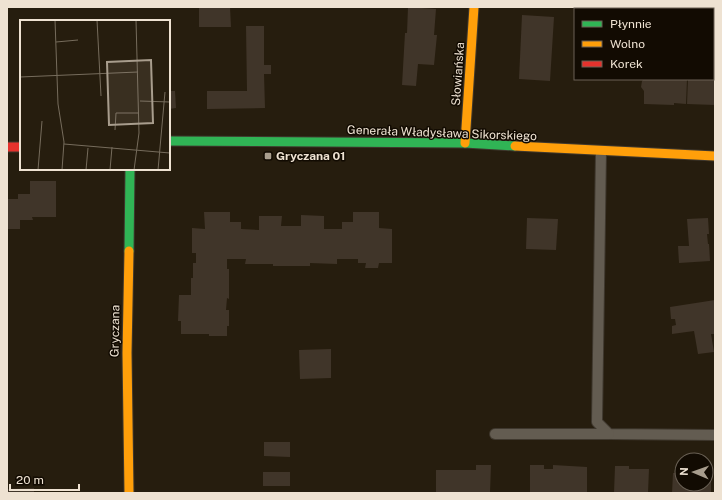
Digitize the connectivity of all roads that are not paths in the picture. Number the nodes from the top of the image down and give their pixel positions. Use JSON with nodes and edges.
{"nodes":[{"id":1,"x":474,"y":7,"type":"edge"},
{"id":2,"x":170,"y":141,"type":"edge"},
{"id":3,"x":465,"y":143,"type":"junction"},
{"id":4,"x":7,"y":147,"type":"edge"},
{"id":5,"x":20,"y":147,"type":"edge"},
{"id":6,"x":601,"y":151,"type":"junction"},
{"id":7,"x":715,"y":156,"type":"edge"},
{"id":8,"x":130,"y":170,"type":"edge"},
{"id":9,"x":495,"y":434,"type":"dead end"},
{"id":10,"x":609,"y":434,"type":"junction"},
{"id":11,"x":715,"y":435,"type":"edge"},
{"id":12,"x":129,"y":493,"type":"edge"}],
"edges":[{"from":1,"to":3,"type":"street","name":"Słowiańska"},
{"from":2,"to":3,"type":"street","name":"Generała Władysława Sikorskiego"},
{"from":3,"to":6,"type":"street","name":"Generała Władysława Sikorskiego"},
{"from":4,"to":5,"type":"street"},
{"from":6,"to":7,"type":"street","name":"Generała Władysława Sikorskiego"},
{"from":6,"to":10,"type":"lane"},
{"from":8,"to":12,"type":"street","name":"Gryczana"},
{"from":9,"to":10,"type":"lane"},
{"from":10,"to":11,"type":"lane"}]}
